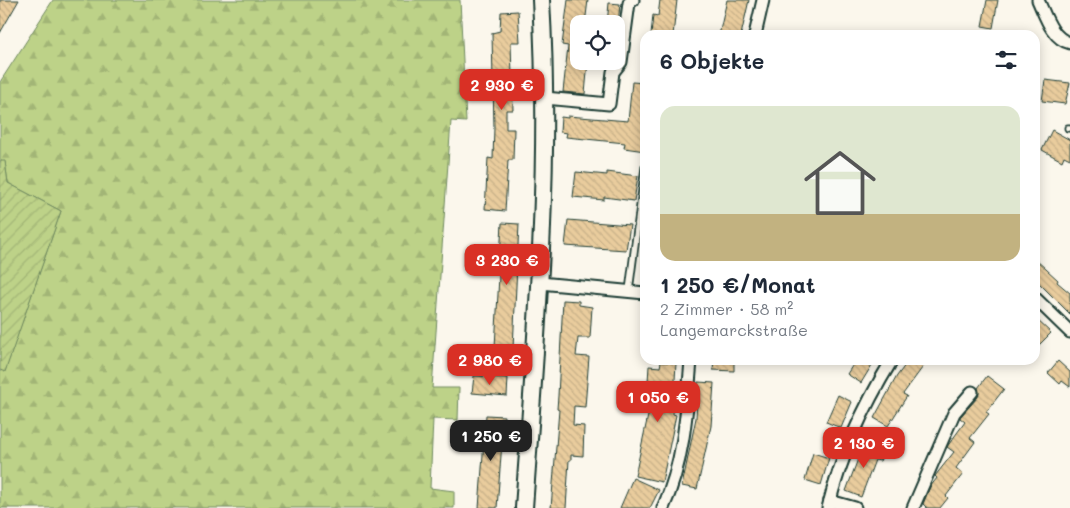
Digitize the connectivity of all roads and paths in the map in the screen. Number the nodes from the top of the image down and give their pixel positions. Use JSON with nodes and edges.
{"nodes":[{"id":1,"x":541,"y":0,"type":"edge"},
{"id":2,"x":633,"y":0,"type":"edge"},
{"id":3,"x":763,"y":0,"type":"edge"},
{"id":4,"x":1038,"y":0,"type":"edge"},
{"id":5,"x":756,"y":30,"type":"edge"},
{"id":6,"x":1070,"y":43,"type":"edge"},
{"id":7,"x":545,"y":98,"type":"junction"},
{"id":8,"x":640,"y":203,"type":"edge"},
{"id":9,"x":540,"y":283,"type":"junction"},
{"id":10,"x":628,"y":291,"type":"junction"},
{"id":11,"x":640,"y":292,"type":"edge"},
{"id":12,"x":1040,"y":303,"type":"edge"},
{"id":13,"x":1070,"y":332,"type":"edge"},
{"id":14,"x":691,"y":365,"type":"edge"},
{"id":15,"x":889,"y":365,"type":"edge"},
{"id":16,"x":972,"y":392,"type":"dead end"},
{"id":17,"x":829,"y":505,"type":"edge"},
{"id":18,"x":524,"y":508,"type":"edge"},
{"id":19,"x":663,"y":508,"type":"edge"},
{"id":20,"x":855,"y":508,"type":"edge"},
{"id":21,"x":913,"y":508,"type":"edge"}],
"edges":[{"from":1,"to":7,"type":"street"},
{"from":2,"to":7,"type":"street"},
{"from":3,"to":5,"type":"street"},
{"from":4,"to":6,"type":"street"},
{"from":7,"to":9,"type":"street"},
{"from":8,"to":10,"type":"lane"},
{"from":9,"to":10,"type":"street"},
{"from":9,"to":18,"type":"street"},
{"from":10,"to":11,"type":"street"},
{"from":12,"to":13,"type":"street"},
{"from":14,"to":19,"type":"street"},
{"from":15,"to":17,"type":"street"},
{"from":16,"to":21,"type":"street"},
{"from":17,"to":20,"type":"street"}]}
